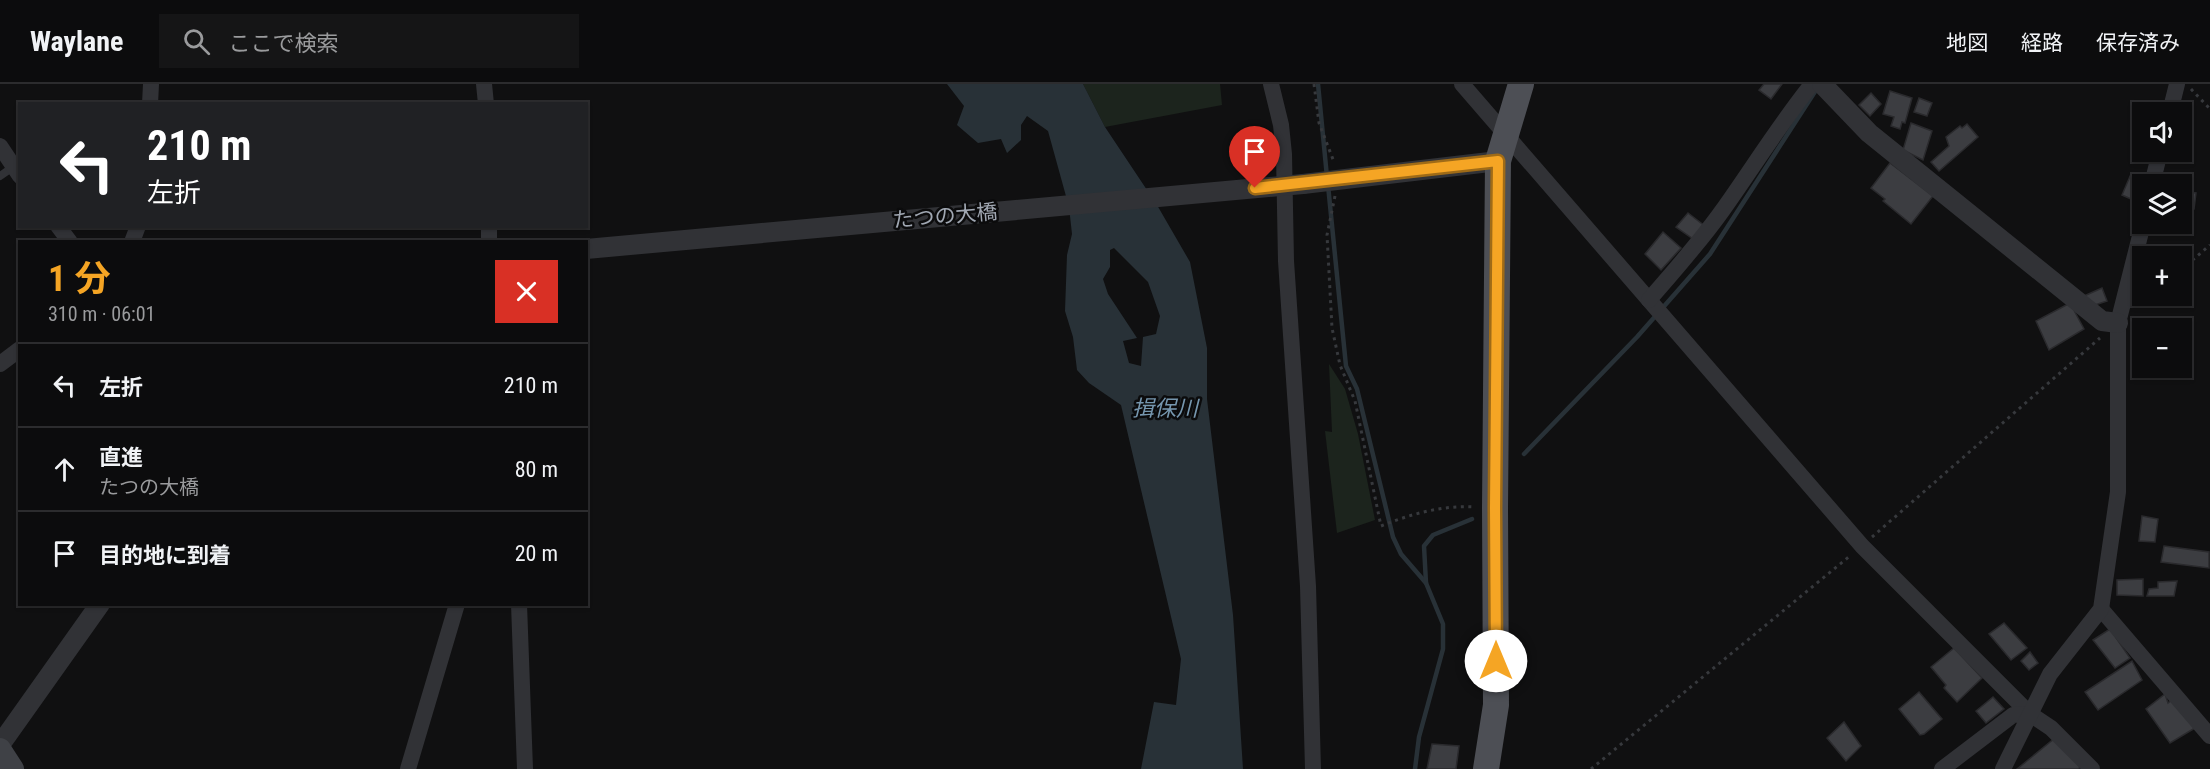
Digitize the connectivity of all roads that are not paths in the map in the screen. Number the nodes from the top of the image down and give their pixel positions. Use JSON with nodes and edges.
{"nodes":[{"id":1,"x":151,"y":84,"type":"edge"},
{"id":2,"x":484,"y":84,"type":"edge"},
{"id":3,"x":1271,"y":84,"type":"edge"},
{"id":4,"x":1283,"y":84,"type":"edge"},
{"id":5,"x":1462,"y":84,"type":"edge"},
{"id":6,"x":1521,"y":84,"type":"edge"},
{"id":7,"x":2177,"y":84,"type":"edge"},
{"id":8,"x":1824,"y":86,"type":"edge"},
{"id":9,"x":150,"y":102,"type":"edge"},
{"id":10,"x":486,"y":102,"type":"edge"},
{"id":11,"x":2172,"y":102,"type":"edge"},
{"id":12,"x":1281,"y":125,"type":"junction"},
{"id":13,"x":1507,"y":135,"type":"junction"},
{"id":14,"x":0,"y":146,"type":"edge"},
{"id":15,"x":1498,"y":161,"type":"junction"},
{"id":16,"x":11,"y":173,"type":"edge"},
{"id":17,"x":2140,"y":234,"type":"edge"},
{"id":18,"x":588,"y":249,"type":"edge"},
{"id":19,"x":1649,"y":300,"type":"junction"},
{"id":20,"x":2118,"y":322,"type":"junction"},
{"id":21,"x":18,"y":350,"type":"edge"},
{"id":22,"x":0,"y":364,"type":"edge"},
{"id":23,"x":99,"y":606,"type":"edge"},
{"id":24,"x":456,"y":606,"type":"edge"},
{"id":25,"x":519,"y":606,"type":"edge"},
{"id":26,"x":2101,"y":609,"type":"junction"},
{"id":27,"x":2030,"y":714,"type":"junction"},
{"id":28,"x":2210,"y":736,"type":"edge"},
{"id":29,"x":0,"y":747,"type":"edge"},
{"id":30,"x":13,"y":769,"type":"edge"},
{"id":31,"x":408,"y":769,"type":"edge"},
{"id":32,"x":525,"y":769,"type":"edge"},
{"id":33,"x":1313,"y":769,"type":"edge"},
{"id":34,"x":1486,"y":769,"type":"edge"},
{"id":35,"x":1942,"y":769,"type":"edge"},
{"id":36,"x":2003,"y":769,"type":"edge"},
{"id":37,"x":2092,"y":769,"type":"edge"}],
"edges":[{"from":1,"to":9,"type":"street"},
{"from":2,"to":10,"type":"street"},
{"from":3,"to":12,"type":"street"},
{"from":4,"to":12,"type":"street"},
{"from":5,"to":13,"type":"street"},
{"from":6,"to":13,"type":"main road"},
{"from":7,"to":11,"type":"street"},
{"from":8,"to":19,"type":"street"},
{"from":8,"to":20,"type":"street"},
{"from":12,"to":33,"type":"street"},
{"from":13,"to":15,"type":"main road"},
{"from":13,"to":19,"type":"street"},
{"from":14,"to":16,"type":"street"},
{"from":15,"to":18,"type":"street","name":"たつの大橋","bridge":true},
{"from":15,"to":34,"type":"main road"},
{"from":17,"to":20,"type":"street"},
{"from":19,"to":27,"type":"street"},
{"from":20,"to":26,"type":"street"},
{"from":21,"to":22,"type":"street"},
{"from":23,"to":29,"type":"street"},
{"from":24,"to":31,"type":"street"},
{"from":25,"to":32,"type":"street"},
{"from":26,"to":27,"type":"street"},
{"from":26,"to":28,"type":"street"},
{"from":27,"to":35,"type":"street"},
{"from":27,"to":36,"type":"street"},
{"from":27,"to":37,"type":"street"},
{"from":29,"to":30,"type":"main road"}]}
